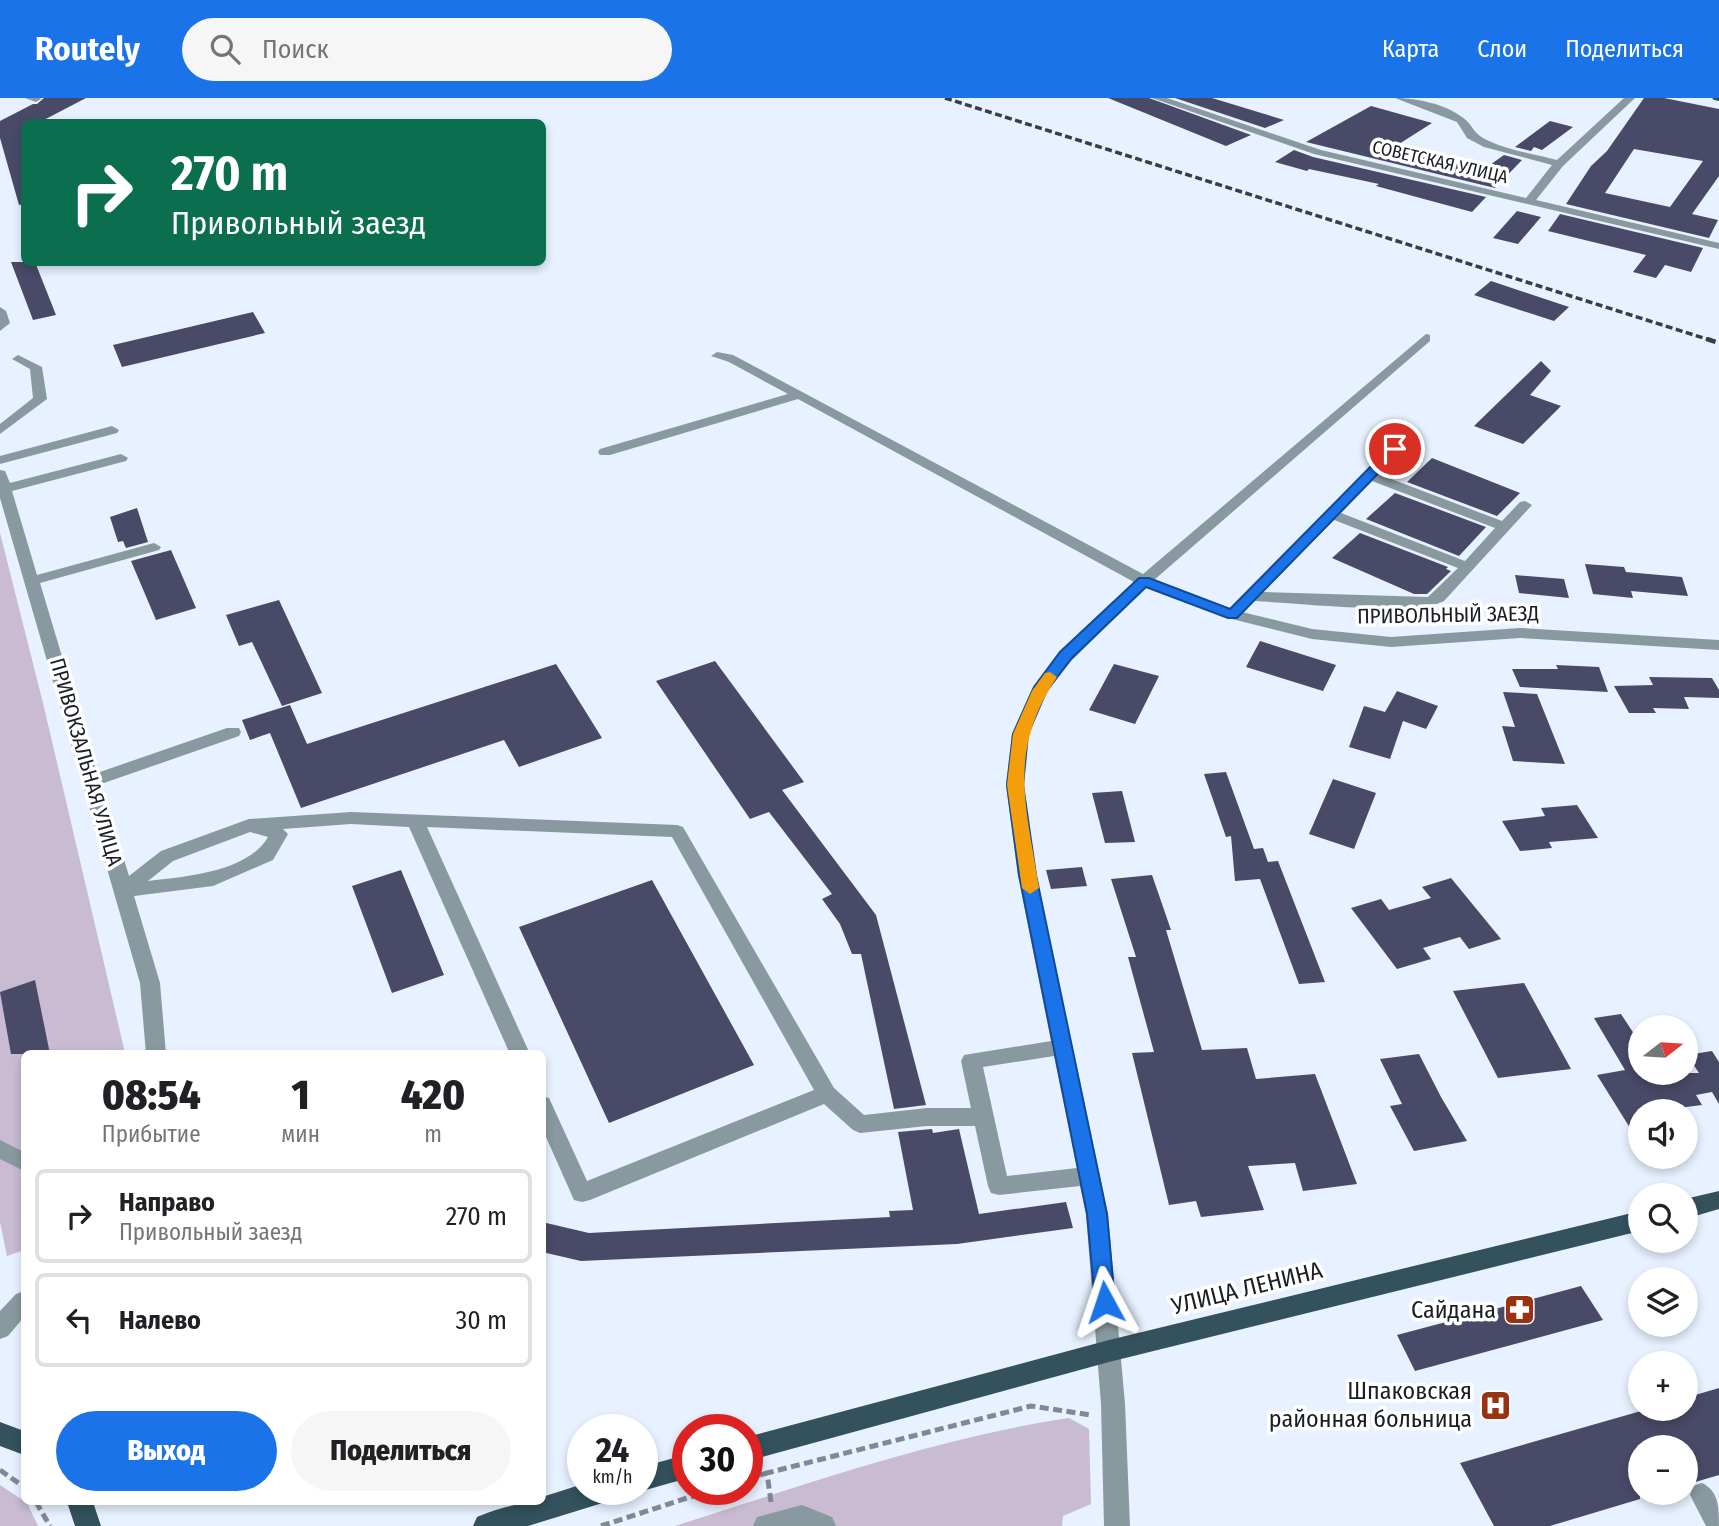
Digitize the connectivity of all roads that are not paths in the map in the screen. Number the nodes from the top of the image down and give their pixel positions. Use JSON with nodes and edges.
{"nodes":[{"id":1,"x":1157,"y":98,"type":"edge"},
{"id":2,"x":1400,"y":98,"type":"edge"},
{"id":3,"x":1630,"y":98,"type":"edge"},
{"id":4,"x":1559,"y":164,"type":"junction"},
{"id":5,"x":1529,"y":201,"type":"junction"},
{"id":6,"x":1719,"y":246,"type":"edge"},
{"id":7,"x":0,"y":311,"type":"edge"},
{"id":8,"x":0,"y":327,"type":"edge"},
{"id":9,"x":1426,"y":338,"type":"dead end"},
{"id":10,"x":717,"y":356,"type":"dead end"},
{"id":11,"x":18,"y":359,"type":"dead end"},
{"id":12,"x":799,"y":395,"type":"junction"},
{"id":13,"x":0,"y":430,"type":"edge"},
{"id":14,"x":112,"y":430,"type":"dead end"},
{"id":15,"x":1395,"y":449,"type":"dead end"},
{"id":16,"x":605,"y":452,"type":"dead end"},
{"id":17,"x":121,"y":458,"type":"dead end"},
{"id":18,"x":0,"y":460,"type":"edge"},
{"id":19,"x":1369,"y":475,"type":"junction"},
{"id":20,"x":2,"y":482,"type":"edge"},
{"id":21,"x":1525,"y":505,"type":"dead end"},
{"id":22,"x":1332,"y":514,"type":"junction"},
{"id":23,"x":1505,"y":527,"type":"junction"},
{"id":24,"x":154,"y":547,"type":"dead end"},
{"id":25,"x":1468,"y":568,"type":"junction"},
{"id":26,"x":32,"y":581,"type":"junction"},
{"id":27,"x":1144,"y":581,"type":"junction"},
{"id":28,"x":1251,"y":596,"type":"junction"},
{"id":29,"x":1233,"y":615,"type":"junction"},
{"id":30,"x":1719,"y":645,"type":"edge"},
{"id":31,"x":233,"y":732,"type":"dead end"},
{"id":32,"x":91,"y":781,"type":"junction"},
{"id":33,"x":415,"y":820,"type":"junction"},
{"id":34,"x":249,"y":825,"type":"junction"},
{"id":35,"x":124,"y":890,"type":"junction"},
{"id":36,"x":1063,"y":1046,"type":"junction"},
{"id":37,"x":156,"y":1050,"type":"edge"},
{"id":38,"x":518,"y":1050,"type":"edge"},
{"id":39,"x":827,"y":1094,"type":"junction"},
{"id":40,"x":546,"y":1113,"type":"edge"},
{"id":41,"x":984,"y":1117,"type":"junction"},
{"id":42,"x":0,"y":1149,"type":"edge"},
{"id":43,"x":21,"y":1160,"type":"edge"},
{"id":44,"x":1089,"y":1176,"type":"junction"},
{"id":45,"x":1719,"y":1200,"type":"edge"},
{"id":46,"x":1698,"y":1206,"type":"edge"},
{"id":47,"x":1628,"y":1223,"type":"edge"},
{"id":48,"x":21,"y":1304,"type":"edge"},
{"id":49,"x":0,"y":1328,"type":"edge"},
{"id":50,"x":1109,"y":1351,"type":"junction"},
{"id":51,"x":0,"y":1434,"type":"edge"},
{"id":52,"x":21,"y":1442,"type":"edge"},
{"id":53,"x":763,"y":1445,"type":"edge"},
{"id":54,"x":1702,"y":1495,"type":"dead end"},
{"id":55,"x":567,"y":1502,"type":"edge"},
{"id":56,"x":1719,"y":1524,"type":"edge"},
{"id":57,"x":770,"y":1525,"type":"edge"},
{"id":58,"x":486,"y":1526,"type":"edge"},
{"id":59,"x":823,"y":1526,"type":"edge"},
{"id":60,"x":1117,"y":1526,"type":"edge"}],
"edges":[{"from":1,"to":5,"type":"street","name":"СОВЕТСКАЯ УЛИЦА"},
{"from":2,"to":4,"type":"street"},
{"from":3,"to":4,"type":"street"},
{"from":4,"to":5,"type":"street"},
{"from":5,"to":6,"type":"street","name":"СОВЕТСКАЯ УЛИЦА"},
{"from":7,"to":8,"type":"street"},
{"from":9,"to":27,"type":"street"},
{"from":10,"to":12,"type":"street","name":"ПРИВОЛЬНЫЙ ЗАЕЗД"},
{"from":11,"to":13,"type":"street"},
{"from":12,"to":16,"type":"street"},
{"from":12,"to":27,"type":"street","name":"ПРИВОЛЬНЫЙ ЗАЕЗД"},
{"from":14,"to":18,"type":"street"},
{"from":15,"to":19,"type":"street"},
{"from":17,"to":20,"type":"street"},
{"from":19,"to":22,"type":"street"},
{"from":19,"to":23,"type":"street"},
{"from":20,"to":26,"type":"street","name":"ПРИВОКЗАЛЬНАЯ УЛИЦА"},
{"from":21,"to":23,"type":"street"},
{"from":22,"to":25,"type":"street"},
{"from":22,"to":28,"type":"street"},
{"from":23,"to":25,"type":"street"},
{"from":24,"to":26,"type":"street"},
{"from":25,"to":28,"type":"street"},
{"from":26,"to":32,"type":"street","name":"ПРИВОКЗАЛЬНАЯ УЛИЦА"},
{"from":27,"to":29,"type":"street","name":"ПРИВОЛЬНЫЙ ЗАЕЗД"},
{"from":27,"to":36,"type":"street"},
{"from":28,"to":29,"type":"street"},
{"from":29,"to":30,"type":"street","name":"ПРИВОЛЬНЫЙ ЗАЕЗД"},
{"from":31,"to":32,"type":"street"},
{"from":32,"to":35,"type":"street","name":"ПРИВОКЗАЛЬНАЯ УЛИЦА"},
{"from":33,"to":34,"type":"street"},
{"from":33,"to":38,"type":"street"},
{"from":33,"to":39,"type":"street"},
{"from":34,"to":35,"type":"street"},
{"from":34,"to":35,"type":"street"},
{"from":35,"to":37,"type":"street","name":"ПРИВОКЗАЛЬНАЯ УЛИЦА"},
{"from":36,"to":41,"type":"street"},
{"from":36,"to":44,"type":"street"},
{"from":39,"to":40,"type":"street"},
{"from":39,"to":41,"type":"street"},
{"from":41,"to":44,"type":"street"},
{"from":42,"to":43,"type":"street"},
{"from":44,"to":50,"type":"street"},
{"from":45,"to":46,"type":"main road"},
{"from":47,"to":50,"type":"main road","name":"УЛИЦА ЛЕНИНА"},
{"from":48,"to":49,"type":"street"},
{"from":50,"to":53,"type":"main road","name":"УЛИЦА ЛЕНИНА"},
{"from":50,"to":60,"type":"street"},
{"from":51,"to":52,"type":"main road"},
{"from":54,"to":56,"type":"street"},
{"from":55,"to":58,"type":"main road"},
{"from":57,"to":59,"type":"street"}]}
